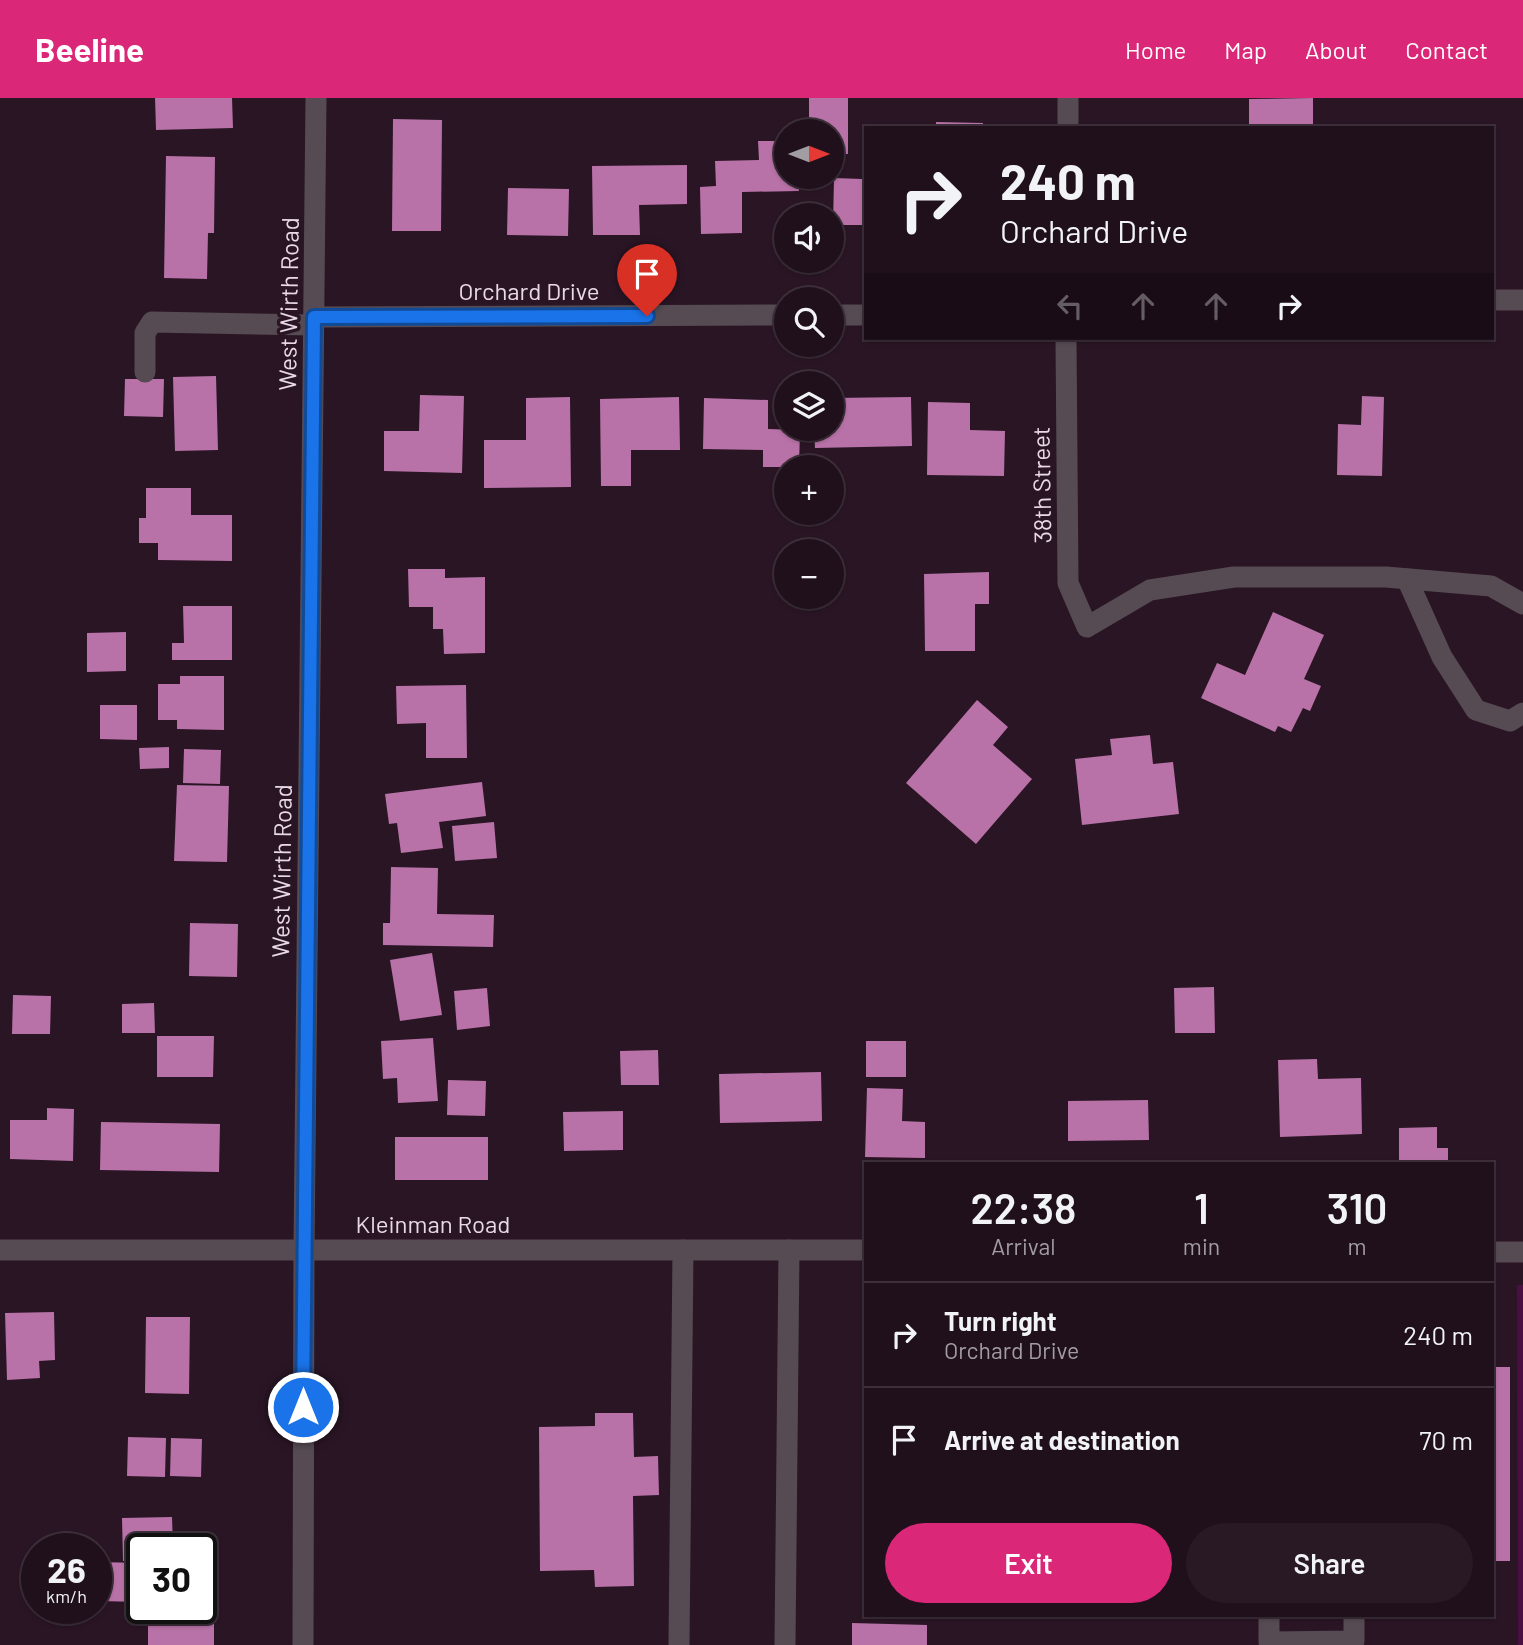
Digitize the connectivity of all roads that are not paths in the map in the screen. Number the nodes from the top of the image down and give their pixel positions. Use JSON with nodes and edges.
{"nodes":[{"id":1,"x":316,"y":98,"type":"edge"},
{"id":2,"x":1068,"y":98,"type":"edge"},
{"id":3,"x":1068,"y":126,"type":"edge"},
{"id":4,"x":1494,"y":300,"type":"edge"},
{"id":5,"x":1523,"y":300,"type":"edge"},
{"id":6,"x":774,"y":315,"type":"edge"},
{"id":7,"x":844,"y":315,"type":"edge"},
{"id":8,"x":864,"y":315,"type":"edge"},
{"id":9,"x":314,"y":321,"type":"junction"},
{"id":10,"x":1066,"y":340,"type":"edge"},
{"id":11,"x":145,"y":372,"type":"dead end"},
{"id":12,"x":1407,"y":579,"type":"junction"},
{"id":13,"x":1523,"y":604,"type":"edge"},
{"id":14,"x":1523,"y":713,"type":"edge"},
{"id":15,"x":304,"y":1249,"type":"junction"},
{"id":16,"x":0,"y":1250,"type":"edge"},
{"id":17,"x":683,"y":1250,"type":"junction"},
{"id":18,"x":789,"y":1250,"type":"junction"},
{"id":19,"x":864,"y":1250,"type":"edge"},
{"id":20,"x":1494,"y":1252,"type":"edge"},
{"id":21,"x":1523,"y":1252,"type":"edge"},
{"id":22,"x":1269,"y":1617,"type":"edge"},
{"id":23,"x":1354,"y":1617,"type":"edge"},
{"id":24,"x":303,"y":1645,"type":"edge"},
{"id":25,"x":679,"y":1645,"type":"edge"},
{"id":26,"x":785,"y":1645,"type":"edge"}],
"edges":[{"from":1,"to":9,"type":"street","name":"West Wirth Road"},
{"from":2,"to":3,"type":"street"},
{"from":4,"to":5,"type":"street"},
{"from":6,"to":9,"type":"street","name":"Orchard Drive"},
{"from":7,"to":8,"type":"street"},
{"from":9,"to":11,"type":"street","name":"Orchard Drive"},
{"from":9,"to":15,"type":"street","name":"West Wirth Road"},
{"from":10,"to":12,"type":"street","name":"38th Street"},
{"from":12,"to":13,"type":"street"},
{"from":12,"to":14,"type":"street"},
{"from":15,"to":16,"type":"street","name":"Kleinman Road"},
{"from":15,"to":17,"type":"street","name":"Kleinman Road"},
{"from":15,"to":24,"type":"street","name":"West Wirth Road"},
{"from":17,"to":18,"type":"street","name":"Kleinman Road"},
{"from":17,"to":25,"type":"street"},
{"from":18,"to":19,"type":"street","name":"Kleinman Road"},
{"from":18,"to":26,"type":"street"},
{"from":20,"to":21,"type":"street"},
{"from":22,"to":23,"type":"street"}]}
